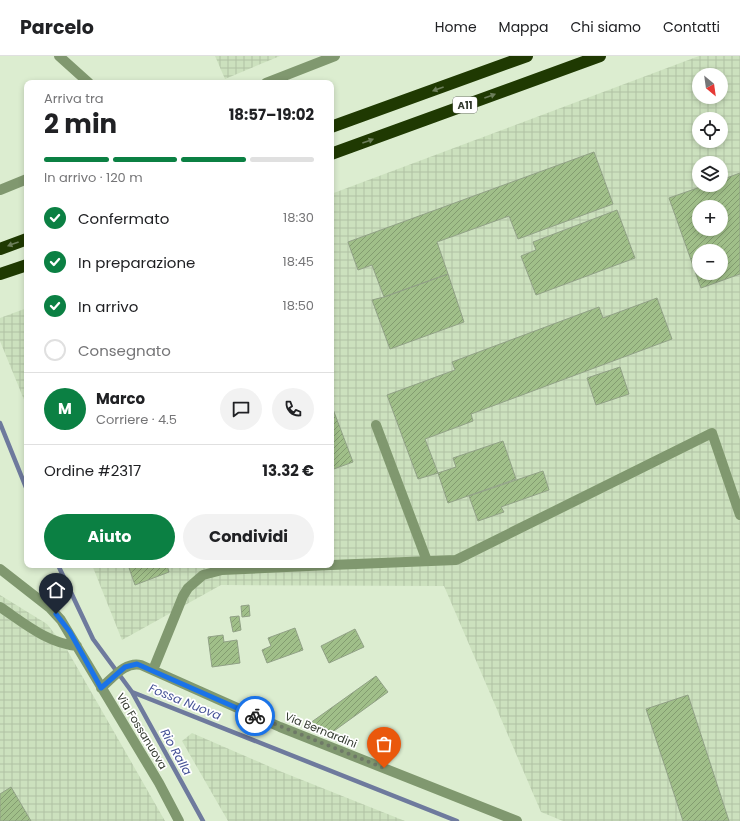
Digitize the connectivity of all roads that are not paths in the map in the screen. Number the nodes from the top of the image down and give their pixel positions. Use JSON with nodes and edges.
{"nodes":[{"id":1,"x":59,"y":56,"type":"edge"},
{"id":2,"x":335,"y":56,"type":"edge"},
{"id":3,"x":527,"y":56,"type":"edge"},
{"id":4,"x":600,"y":56,"type":"edge"},
{"id":5,"x":87,"y":80,"type":"edge"},
{"id":6,"x":274,"y":80,"type":"edge"},
{"id":7,"x":334,"y":126,"type":"edge"},
{"id":8,"x":334,"y":153,"type":"edge"},
{"id":9,"x":24,"y":181,"type":"edge"},
{"id":10,"x":0,"y":190,"type":"edge"},
{"id":11,"x":24,"y":240,"type":"edge"},
{"id":12,"x":0,"y":248,"type":"edge"},
{"id":13,"x":24,"y":265,"type":"edge"},
{"id":14,"x":0,"y":274,"type":"edge"},
{"id":15,"x":376,"y":425,"type":"dead end"},
{"id":16,"x":740,"y":515,"type":"edge"},
{"id":17,"x":427,"y":561,"type":"junction"},
{"id":18,"x":334,"y":565,"type":"edge"},
{"id":19,"x":265,"y":568,"type":"edge"},
{"id":20,"x":0,"y":569,"type":"edge"},
{"id":21,"x":0,"y":607,"type":"edge"},
{"id":22,"x":77,"y":646,"type":"junction"},
{"id":23,"x":152,"y":670,"type":"junction"},
{"id":24,"x":101,"y":688,"type":"junction"},
{"id":25,"x":179,"y":821,"type":"edge"},
{"id":26,"x":517,"y":821,"type":"edge"}],
"edges":[{"from":1,"to":5,"type":"street"},
{"from":2,"to":6,"type":"street"},
{"from":3,"to":7,"type":"highway","number":"A11","one_way":true},
{"from":8,"to":4,"type":"highway","number":"A11","one_way":true},
{"from":9,"to":10,"type":"street"},
{"from":11,"to":12,"type":"highway","one_way":true},
{"from":13,"to":14,"type":"highway"},
{"from":15,"to":17,"type":"street"},
{"from":16,"to":17,"type":"street"},
{"from":17,"to":18,"type":"street"},
{"from":19,"to":23,"type":"street"},
{"from":20,"to":22,"type":"street","name":"Via Fossanuova"},
{"from":21,"to":22,"type":"street"},
{"from":22,"to":24,"type":"street","name":"Via Fossanuova"},
{"from":23,"to":24,"type":"street","name":"Via Bernardini"},
{"from":23,"to":26,"type":"street","name":"Via Bernardini"},
{"from":24,"to":25,"type":"street","name":"Via Fossanuova"}]}
